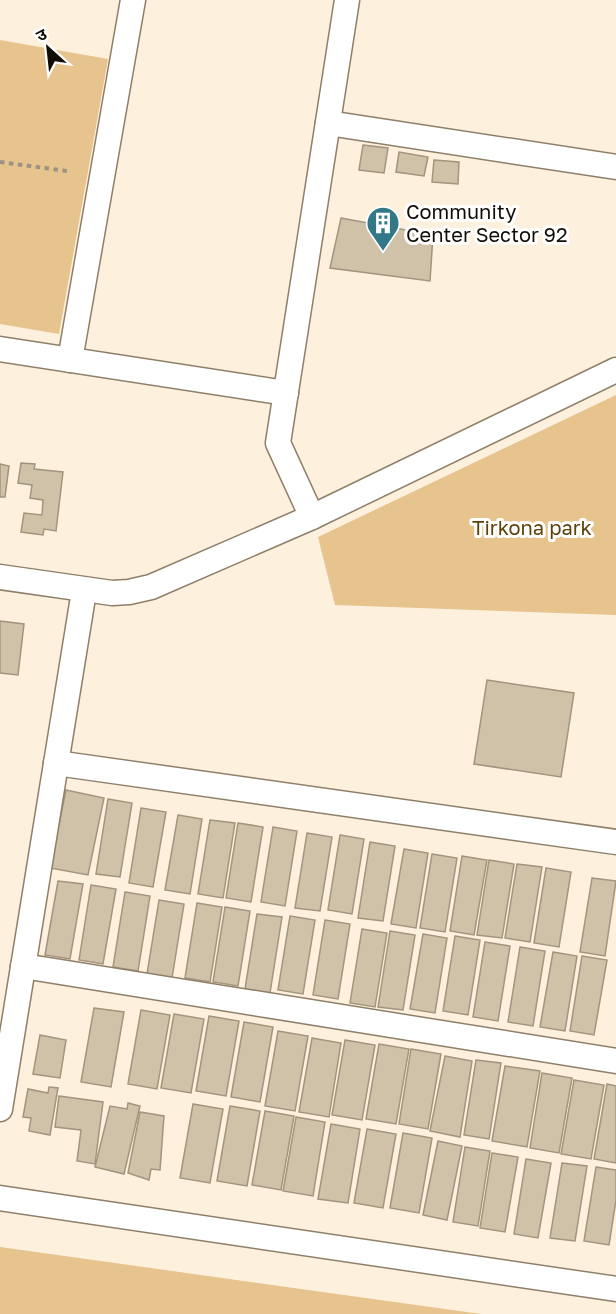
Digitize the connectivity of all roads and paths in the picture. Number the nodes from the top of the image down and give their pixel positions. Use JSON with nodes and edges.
{"nodes":[{"id":1,"x":133,"y":0,"type":"edge"},
{"id":2,"x":347,"y":0,"type":"edge"},
{"id":3,"x":328,"y":123,"type":"junction"},
{"id":4,"x":0,"y":162,"type":"edge"},
{"id":5,"x":616,"y":167,"type":"edge"},
{"id":6,"x":67,"y":171,"type":"dead end"},
{"id":7,"x":0,"y":349,"type":"edge"},
{"id":8,"x":70,"y":360,"type":"junction"},
{"id":9,"x":616,"y":370,"type":"edge"},
{"id":10,"x":286,"y":393,"type":"junction"},
{"id":11,"x":312,"y":517,"type":"junction"},
{"id":12,"x":0,"y":577,"type":"edge"},
{"id":13,"x":84,"y":591,"type":"junction"},
{"id":14,"x":56,"y":764,"type":"junction"},
{"id":15,"x":616,"y":842,"type":"edge"},
{"id":16,"x":23,"y":966,"type":"junction"},
{"id":17,"x":616,"y":1060,"type":"edge"},
{"id":18,"x":0,"y":1109,"type":"edge"},
{"id":19,"x":0,"y":1198,"type":"edge"},
{"id":20,"x":616,"y":1289,"type":"edge"}],
"edges":[{"from":1,"to":8,"type":"street"},
{"from":2,"to":3,"type":"street"},
{"from":3,"to":5,"type":"street"},
{"from":3,"to":10,"type":"street"},
{"from":4,"to":6,"type":"path"},
{"from":7,"to":8,"type":"street"},
{"from":8,"to":10,"type":"street"},
{"from":9,"to":11,"type":"street"},
{"from":10,"to":11,"type":"street"},
{"from":11,"to":13,"type":"street"},
{"from":12,"to":13,"type":"street"},
{"from":13,"to":14,"type":"street"},
{"from":14,"to":15,"type":"street"},
{"from":14,"to":16,"type":"street"},
{"from":16,"to":17,"type":"street"},
{"from":16,"to":18,"type":"street"},
{"from":19,"to":20,"type":"street"}]}
